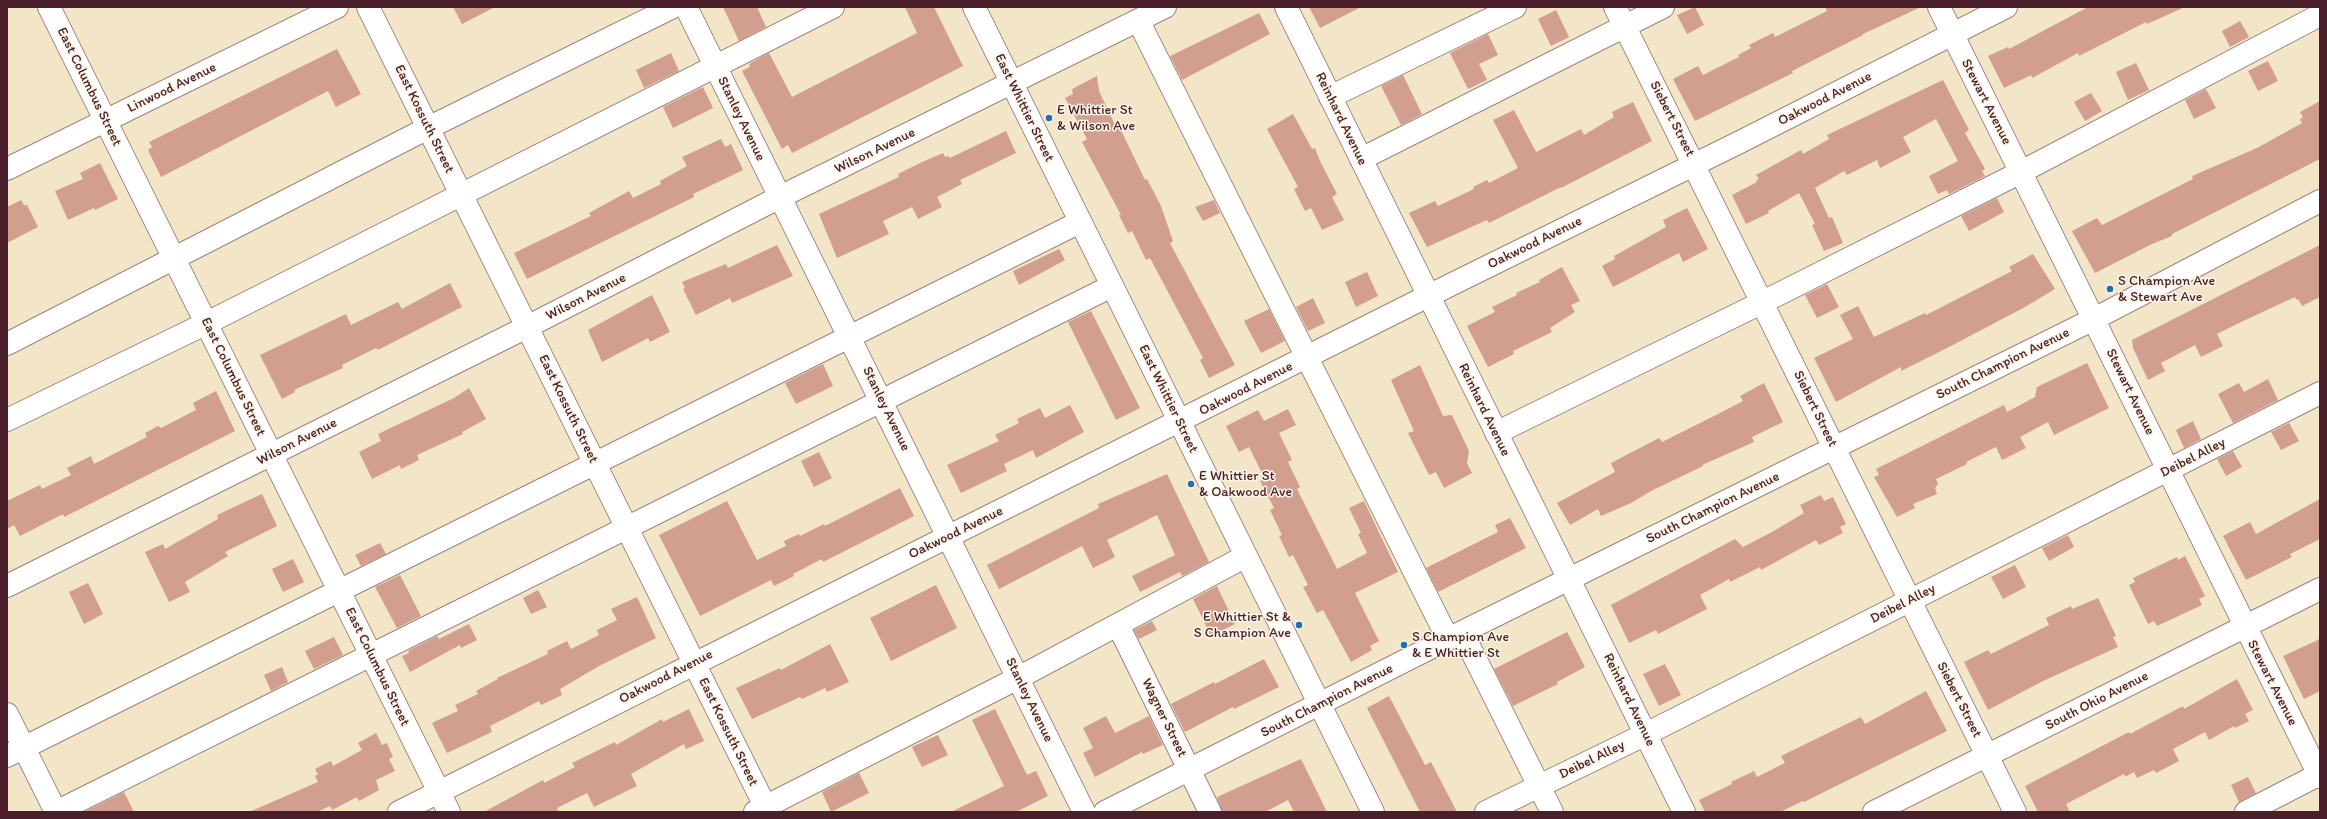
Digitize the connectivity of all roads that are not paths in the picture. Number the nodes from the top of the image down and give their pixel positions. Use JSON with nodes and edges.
{"nodes":[{"id":1,"x":49,"y":7,"type":"edge"},
{"id":2,"x":337,"y":7,"type":"edge"},
{"id":3,"x":368,"y":7,"type":"edge"},
{"id":4,"x":673,"y":7,"type":"edge"},
{"id":5,"x":686,"y":7,"type":"edge"},
{"id":6,"x":833,"y":7,"type":"edge"},
{"id":7,"x":974,"y":7,"type":"edge"},
{"id":8,"x":1165,"y":7,"type":"edge"},
{"id":9,"x":1286,"y":7,"type":"edge"},
{"id":10,"x":1515,"y":7,"type":"edge"},
{"id":11,"x":1663,"y":7,"type":"edge"},
{"id":12,"x":1939,"y":7,"type":"edge"},
{"id":13,"x":2006,"y":7,"type":"edge"},
{"id":14,"x":2320,"y":15,"type":"edge"},
{"id":15,"x":1620,"y":16,"type":"edge"},
{"id":16,"x":1138,"y":20,"type":"junction"},
{"id":17,"x":1952,"y":34,"type":"junction"},
{"id":18,"x":715,"y":66,"type":"junction"},
{"id":19,"x":1012,"y":84,"type":"junction"},
{"id":20,"x":1330,"y":97,"type":"junction"},
{"id":21,"x":106,"y":121,"type":"junction"},
{"id":22,"x":428,"y":128,"type":"junction"},
{"id":23,"x":1361,"y":159,"type":"junction"},
{"id":24,"x":1694,"y":164,"type":"junction"},
{"id":25,"x":7,"y":169,"type":"edge"},
{"id":26,"x":2021,"y":172,"type":"junction"},
{"id":27,"x":461,"y":193,"type":"junction"},
{"id":28,"x":780,"y":197,"type":"junction"},
{"id":29,"x":2320,"y":201,"type":"edge"},
{"id":30,"x":1080,"y":222,"type":"junction"},
{"id":31,"x":174,"y":259,"type":"junction"},
{"id":32,"x":1112,"y":286,"type":"junction"},
{"id":33,"x":1428,"y":296,"type":"junction"},
{"id":34,"x":1762,"y":302,"type":"junction"},
{"id":35,"x":2094,"y":319,"type":"junction"},
{"id":36,"x":206,"y":323,"type":"junction"},
{"id":37,"x":527,"y":327,"type":"junction"},
{"id":38,"x":850,"y":337,"type":"junction"},
{"id":39,"x":7,"y":344,"type":"edge"},
{"id":40,"x":1309,"y":357,"type":"junction"},
{"id":41,"x":2320,"y":393,"type":"edge"},
{"id":42,"x":881,"y":400,"type":"junction"},
{"id":43,"x":7,"y":420,"type":"edge"},
{"id":44,"x":1179,"y":422,"type":"junction"},
{"id":45,"x":1496,"y":433,"type":"junction"},
{"id":46,"x":1834,"y":448,"type":"junction"},
{"id":47,"x":271,"y":455,"type":"junction"},
{"id":48,"x":595,"y":463,"type":"junction"},
{"id":49,"x":2168,"y":471,"type":"junction"},
{"id":50,"x":627,"y":528,"type":"junction"},
{"id":51,"x":949,"y":536,"type":"junction"},
{"id":52,"x":1246,"y":556,"type":"junction"},
{"id":53,"x":1568,"y":579,"type":"junction"},
{"id":54,"x":7,"y":586,"type":"edge"},
{"id":55,"x":2320,"y":589,"type":"edge"},
{"id":56,"x":339,"y":590,"type":"junction"},
{"id":57,"x":1910,"y":601,"type":"junction"},
{"id":58,"x":1118,"y":625,"type":"junction"},
{"id":59,"x":2244,"y":627,"type":"junction"},
{"id":60,"x":1455,"y":635,"type":"junction"},
{"id":61,"x":371,"y":655,"type":"junction"},
{"id":62,"x":694,"y":663,"type":"junction"},
{"id":63,"x":1018,"y":678,"type":"junction"},
{"id":64,"x":1320,"y":704,"type":"junction"},
{"id":65,"x":7,"y":714,"type":"edge"},
{"id":66,"x":1646,"y":734,"type":"junction"},
{"id":67,"x":15,"y":751,"type":"edge"},
{"id":68,"x":1987,"y":756,"type":"junction"},
{"id":69,"x":1190,"y":771,"type":"junction"},
{"id":70,"x":2320,"y":775,"type":"edge"},
{"id":71,"x":1539,"y":785,"type":"junction"},
{"id":72,"x":439,"y":792,"type":"junction"},
{"id":73,"x":763,"y":810,"type":"edge"},
{"id":74,"x":56,"y":812,"type":"edge"},
{"id":75,"x":399,"y":812,"type":"edge"},
{"id":76,"x":449,"y":812,"type":"edge"},
{"id":77,"x":1084,"y":812,"type":"edge"},
{"id":78,"x":1105,"y":812,"type":"edge"},
{"id":79,"x":1210,"y":812,"type":"edge"},
{"id":80,"x":1373,"y":812,"type":"edge"},
{"id":81,"x":1486,"y":812,"type":"edge"},
{"id":82,"x":1552,"y":812,"type":"edge"},
{"id":83,"x":1684,"y":812,"type":"edge"},
{"id":84,"x":1874,"y":812,"type":"edge"},
{"id":85,"x":2015,"y":812,"type":"edge"},
{"id":86,"x":2246,"y":812,"type":"edge"}],
"edges":[{"from":1,"to":21,"type":"street","name":"East Columbus Street"},
{"from":2,"to":21,"type":"street","name":"Linwood Avenue"},
{"from":3,"to":22,"type":"street","name":"East Kossuth Street"},
{"from":4,"to":22,"type":"street"},
{"from":5,"to":18,"type":"street","name":"Stanley Avenue"},
{"from":6,"to":18,"type":"street"},
{"from":7,"to":19,"type":"street","name":"East Whittier Street"},
{"from":8,"to":16,"type":"street","name":"Wilson Avenue"},
{"from":9,"to":20,"type":"street","name":"Reinhard Avenue"},
{"from":10,"to":20,"type":"street"},
{"from":11,"to":15,"type":"street"},
{"from":12,"to":17,"type":"street","name":"Stewart Avenue"},
{"from":13,"to":17,"type":"street","name":"Oakwood Avenue"},
{"from":14,"to":26,"type":"street"},
{"from":15,"to":23,"type":"street"},
{"from":15,"to":24,"type":"street","name":"Siebert Street"},
{"from":16,"to":19,"type":"street","name":"Wilson Avenue"},
{"from":16,"to":40,"type":"street"},
{"from":17,"to":24,"type":"street","name":"Oakwood Avenue"},
{"from":17,"to":26,"type":"street","name":"Stewart Avenue"},
{"from":18,"to":27,"type":"street"},
{"from":18,"to":28,"type":"street","name":"Stanley Avenue"},
{"from":19,"to":28,"type":"street","name":"Wilson Avenue"},
{"from":19,"to":30,"type":"street","name":"East Whittier Street"},
{"from":20,"to":23,"type":"street","name":"Reinhard Avenue"},
{"from":21,"to":25,"type":"street","name":"Linwood Avenue"},
{"from":21,"to":31,"type":"street","name":"East Columbus Street"},
{"from":22,"to":27,"type":"street","name":"East Kossuth Street"},
{"from":22,"to":31,"type":"street"},
{"from":23,"to":33,"type":"street","name":"Reinhard Avenue"},
{"from":24,"to":33,"type":"street","name":"Oakwood Avenue"},
{"from":24,"to":34,"type":"street","name":"Siebert Street"},
{"from":26,"to":34,"type":"street"},
{"from":26,"to":35,"type":"street","name":"Stewart Avenue"},
{"from":27,"to":36,"type":"street"},
{"from":27,"to":37,"type":"street","name":"East Kossuth Street"},
{"from":28,"to":37,"type":"street","name":"Wilson Avenue"},
{"from":28,"to":38,"type":"street","name":"Stanley Avenue"},
{"from":29,"to":35,"type":"street","name":"South Champion Avenue"},
{"from":30,"to":32,"type":"street","name":"East Whittier Street"},
{"from":30,"to":38,"type":"street"},
{"from":31,"to":36,"type":"street","name":"East Columbus Street"},
{"from":31,"to":39,"type":"street"},
{"from":32,"to":42,"type":"street"},
{"from":32,"to":44,"type":"street","name":"East Whittier Street"},
{"from":33,"to":40,"type":"street","name":"Oakwood Avenue"},
{"from":33,"to":45,"type":"street","name":"Reinhard Avenue"},
{"from":34,"to":45,"type":"street"},
{"from":34,"to":46,"type":"street","name":"Siebert Street"},
{"from":35,"to":46,"type":"street","name":"South Champion Avenue"},
{"from":35,"to":49,"type":"street","name":"Stewart Avenue"},
{"from":36,"to":43,"type":"street"},
{"from":36,"to":47,"type":"street","name":"East Columbus Street"},
{"from":37,"to":47,"type":"street","name":"Wilson Avenue"},
{"from":37,"to":48,"type":"street","name":"East Kossuth Street"},
{"from":38,"to":42,"type":"street","name":"Stanley Avenue"},
{"from":38,"to":48,"type":"street"},
{"from":40,"to":44,"type":"street","name":"Oakwood Avenue"},
{"from":40,"to":60,"type":"street"},
{"from":41,"to":49,"type":"street","name":"Deibel Alley"},
{"from":42,"to":50,"type":"street"},
{"from":42,"to":51,"type":"street","name":"Stanley Avenue"},
{"from":44,"to":51,"type":"street","name":"Oakwood Avenue"},
{"from":44,"to":52,"type":"street","name":"East Whittier Street"},
{"from":45,"to":53,"type":"street","name":"Reinhard Avenue"},
{"from":46,"to":53,"type":"street","name":"South Champion Avenue"},
{"from":46,"to":57,"type":"street","name":"Siebert Street"},
{"from":47,"to":54,"type":"street","name":"Wilson Avenue"},
{"from":47,"to":56,"type":"street","name":"East Columbus Street"},
{"from":48,"to":50,"type":"street","name":"East Kossuth Street"},
{"from":48,"to":56,"type":"street"},
{"from":49,"to":57,"type":"street","name":"Deibel Alley"},
{"from":49,"to":59,"type":"street","name":"Stewart Avenue"},
{"from":50,"to":61,"type":"street"},
{"from":50,"to":62,"type":"street","name":"East Kossuth Street"},
{"from":51,"to":62,"type":"street","name":"Oakwood Avenue"},
{"from":51,"to":63,"type":"street","name":"Stanley Avenue"},
{"from":52,"to":58,"type":"street"},
{"from":52,"to":64,"type":"street","name":"East Whittier Street"},
{"from":53,"to":60,"type":"street","name":"South Champion Avenue"},
{"from":53,"to":66,"type":"street","name":"Reinhard Avenue"},
{"from":55,"to":59,"type":"street","name":"South Ohio Avenue"},
{"from":56,"to":61,"type":"street","name":"East Columbus Street"},
{"from":56,"to":67,"type":"street"},
{"from":57,"to":66,"type":"street","name":"Deibel Alley"},
{"from":57,"to":68,"type":"street","name":"Siebert Street"},
{"from":58,"to":63,"type":"street"},
{"from":58,"to":69,"type":"street","name":"Wagner Street"},
{"from":59,"to":68,"type":"street","name":"South Ohio Avenue"},
{"from":59,"to":70,"type":"street","name":"Stewart Avenue"},
{"from":60,"to":64,"type":"street","name":"South Champion Avenue"},
{"from":60,"to":71,"type":"street"},
{"from":61,"to":72,"type":"street","name":"East Columbus Street"},
{"from":61,"to":74,"type":"street"},
{"from":62,"to":72,"type":"street","name":"Oakwood Avenue"},
{"from":62,"to":73,"type":"street","name":"East Kossuth Street"},
{"from":63,"to":73,"type":"street"},
{"from":63,"to":77,"type":"street","name":"Stanley Avenue"},
{"from":64,"to":69,"type":"street","name":"South Champion Avenue"},
{"from":64,"to":80,"type":"street","name":"East Whittier Street"},
{"from":65,"to":67,"type":"street"},
{"from":66,"to":71,"type":"street","name":"Deibel Alley"},
{"from":66,"to":83,"type":"street","name":"Reinhard Avenue"},
{"from":67,"to":74,"type":"street"},
{"from":68,"to":84,"type":"street","name":"South Ohio Avenue"},
{"from":68,"to":85,"type":"street","name":"Siebert Street"},
{"from":69,"to":78,"type":"street","name":"South Champion Avenue"},
{"from":69,"to":79,"type":"street","name":"Wagner Street"},
{"from":70,"to":86,"type":"street"},
{"from":71,"to":81,"type":"street","name":"Deibel Alley"},
{"from":71,"to":82,"type":"street"},
{"from":72,"to":75,"type":"street","name":"Oakwood Avenue"},
{"from":72,"to":76,"type":"street","name":"East Columbus Street"}]}
